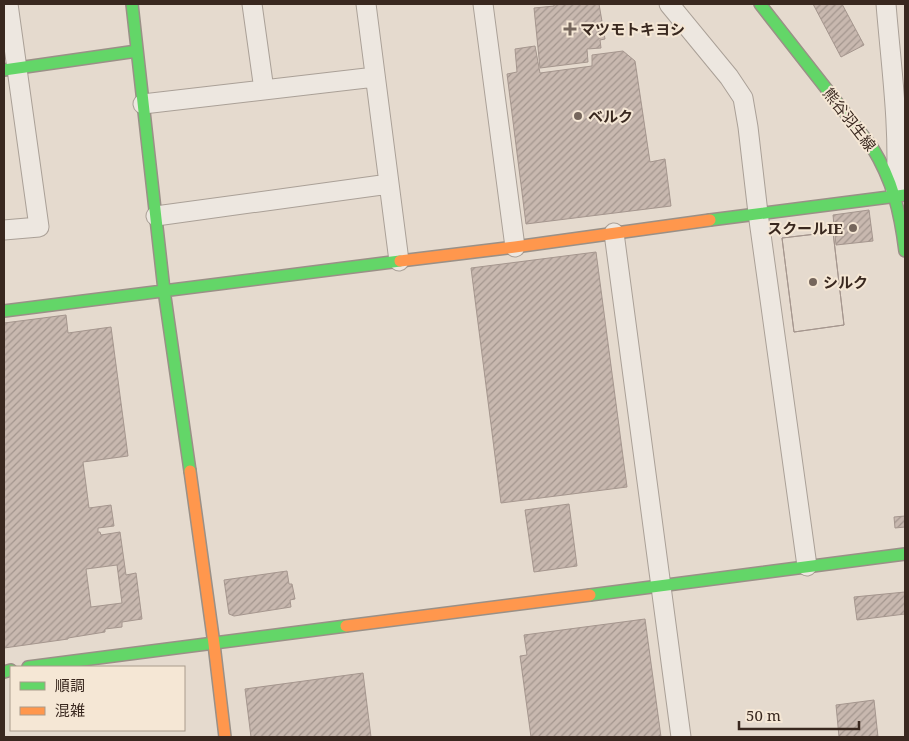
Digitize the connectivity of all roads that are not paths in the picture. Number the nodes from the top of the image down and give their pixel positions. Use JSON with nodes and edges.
{"nodes":[{"id":1,"x":8,"y":4,"type":"edge"},
{"id":2,"x":132,"y":4,"type":"edge"},
{"id":3,"x":252,"y":4,"type":"edge"},
{"id":4,"x":366,"y":4,"type":"edge"},
{"id":5,"x":483,"y":4,"type":"edge"},
{"id":6,"x":669,"y":4,"type":"edge"},
{"id":7,"x":760,"y":4,"type":"edge"},
{"id":8,"x":886,"y":4,"type":"edge"},
{"id":9,"x":137,"y":51,"type":"junction"},
{"id":10,"x":10,"y":69,"type":"edge"},
{"id":11,"x":375,"y":77,"type":"junction"},
{"id":12,"x":264,"y":90,"type":"junction"},
{"id":13,"x":143,"y":104,"type":"junction"},
{"id":14,"x":389,"y":184,"type":"junction"},
{"id":15,"x":900,"y":195,"type":"edge"},
{"id":16,"x":758,"y":212,"type":"junction"},
{"id":17,"x":156,"y":216,"type":"junction"},
{"id":18,"x":4,"y":230,"type":"edge"},
{"id":19,"x":614,"y":233,"type":"junction"},
{"id":20,"x":515,"y":247,"type":"junction"},
{"id":21,"x":905,"y":251,"type":"edge"},
{"id":22,"x":399,"y":261,"type":"junction"},
{"id":23,"x":164,"y":290,"type":"junction"},
{"id":24,"x":4,"y":311,"type":"edge"},
{"id":25,"x":905,"y":554,"type":"edge"},
{"id":26,"x":807,"y":566,"type":"junction"},
{"id":27,"x":661,"y":585,"type":"junction"},
{"id":28,"x":214,"y":644,"type":"junction"},
{"id":29,"x":36,"y":666,"type":"edge"},
{"id":30,"x":225,"y":737,"type":"edge"},
{"id":31,"x":682,"y":737,"type":"edge"}],
"edges":[{"from":1,"to":10,"type":"street"},
{"from":2,"to":9,"type":"street"},
{"from":3,"to":12,"type":"street"},
{"from":4,"to":11,"type":"street"},
{"from":5,"to":20,"type":"street"},
{"from":6,"to":16,"type":"street"},
{"from":7,"to":15,"type":"street","name":"熊谷羽生線"},
{"from":8,"to":15,"type":"street"},
{"from":9,"to":10,"type":"street"},
{"from":9,"to":13,"type":"street"},
{"from":10,"to":18,"type":"street"},
{"from":11,"to":12,"type":"street"},
{"from":11,"to":14,"type":"street"},
{"from":12,"to":13,"type":"street"},
{"from":13,"to":17,"type":"street"},
{"from":14,"to":17,"type":"street"},
{"from":14,"to":22,"type":"street"},
{"from":15,"to":16,"type":"street"},
{"from":15,"to":21,"type":"street","name":"熊谷羽生線"},
{"from":16,"to":19,"type":"street"},
{"from":16,"to":26,"type":"street"},
{"from":17,"to":23,"type":"street"},
{"from":19,"to":20,"type":"street"},
{"from":19,"to":27,"type":"street"},
{"from":20,"to":22,"type":"street"},
{"from":22,"to":23,"type":"street"},
{"from":23,"to":24,"type":"street"},
{"from":23,"to":28,"type":"street"},
{"from":25,"to":26,"type":"street"},
{"from":26,"to":27,"type":"street"},
{"from":27,"to":28,"type":"street"},
{"from":27,"to":31,"type":"street"},
{"from":28,"to":29,"type":"street"},
{"from":28,"to":30,"type":"street"}]}
